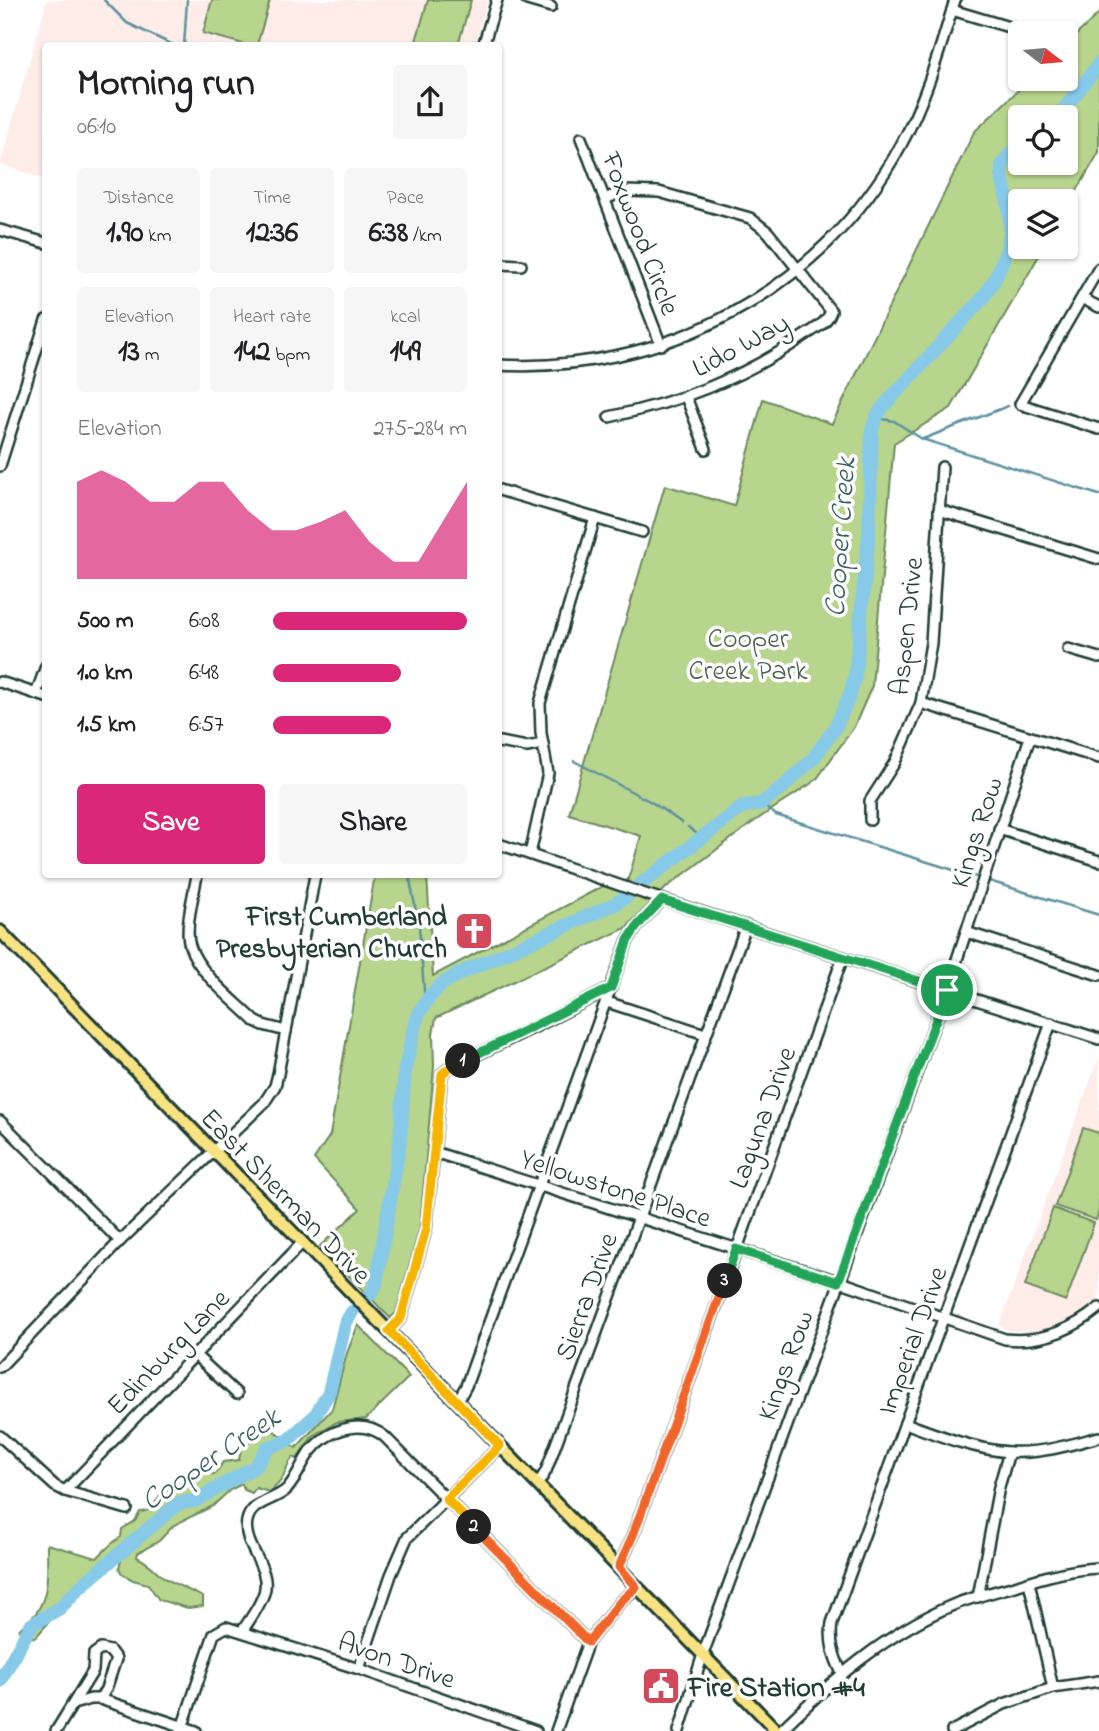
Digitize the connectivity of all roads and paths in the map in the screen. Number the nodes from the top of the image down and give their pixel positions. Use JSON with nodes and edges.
{"nodes":[{"id":1,"x":496,"y":0,"type":"edge"},
{"id":2,"x":527,"y":0,"type":"edge"},
{"id":3,"x":953,"y":5,"type":"edge"},
{"id":4,"x":551,"y":7,"type":"dead end"},
{"id":5,"x":1008,"y":26,"type":"edge"},
{"id":6,"x":484,"y":42,"type":"edge"},
{"id":7,"x":581,"y":138,"type":"dead end"},
{"id":8,"x":605,"y":199,"type":"junction"},
{"id":9,"x":0,"y":230,"type":"edge"},
{"id":10,"x":42,"y":242,"type":"edge"},
{"id":11,"x":502,"y":264,"type":"edge"},
{"id":12,"x":521,"y":265,"type":"dead end"},
{"id":13,"x":797,"y":268,"type":"junction"},
{"id":14,"x":1099,"y":268,"type":"edge"},
{"id":15,"x":1083,"y":299,"type":"junction"},
{"id":16,"x":1099,"y":307,"type":"edge"},
{"id":17,"x":42,"y":333,"type":"edge"},
{"id":18,"x":661,"y":345,"type":"junction"},
{"id":19,"x":502,"y":365,"type":"edge"},
{"id":20,"x":687,"y":397,"type":"junction"},
{"id":21,"x":609,"y":417,"type":"dead end"},
{"id":22,"x":1099,"y":429,"type":"edge"},
{"id":23,"x":706,"y":449,"type":"dead end"},
{"id":24,"x":0,"y":466,"type":"edge"},
{"id":25,"x":942,"y":467,"type":"dead end"},
{"id":26,"x":502,"y":491,"type":"edge"},
{"id":27,"x":939,"y":510,"type":"junction"},
{"id":28,"x":595,"y":518,"type":"junction"},
{"id":29,"x":642,"y":532,"type":"dead end"},
{"id":30,"x":1099,"y":559,"type":"edge"},
{"id":31,"x":1068,"y":649,"type":"dead end"},
{"id":32,"x":1099,"y":658,"type":"edge"},
{"id":33,"x":0,"y":682,"type":"edge"},
{"id":34,"x":41,"y":695,"type":"edge"},
{"id":35,"x":921,"y":704,"type":"junction"},
{"id":36,"x":1030,"y":737,"type":"junction"},
{"id":37,"x":502,"y":743,"type":"edge"},
{"id":38,"x":543,"y":744,"type":"junction"},
{"id":39,"x":1099,"y":758,"type":"edge"},
{"id":40,"x":870,"y":820,"type":"dead end"},
{"id":41,"x":999,"y":829,"type":"junction"},
{"id":42,"x":502,"y":845,"type":"edge"},
{"id":43,"x":530,"y":854,"type":"junction"},
{"id":44,"x":1099,"y":861,"type":"edge"},
{"id":45,"x":197,"y":878,"type":"edge"},
{"id":46,"x":314,"y":878,"type":"edge"},
{"id":47,"x":662,"y":900,"type":"junction"},
{"id":48,"x":746,"y":926,"type":"junction"},
{"id":49,"x":0,"y":931,"type":"edge"},
{"id":50,"x":966,"y":932,"type":"junction"},
{"id":51,"x":844,"y":957,"type":"junction"},
{"id":52,"x":1099,"y":975,"type":"edge"},
{"id":53,"x":611,"y":988,"type":"junction"},
{"id":54,"x":947,"y":990,"type":"junction"},
{"id":55,"x":607,"y":1002,"type":"junction"},
{"id":56,"x":1051,"y":1023,"type":"junction"},
{"id":57,"x":286,"y":1031,"type":"junction"},
{"id":58,"x":705,"y":1034,"type":"junction"},
{"id":59,"x":1099,"y":1039,"type":"edge"},
{"id":60,"x":0,"y":1121,"type":"edge"},
{"id":61,"x":214,"y":1151,"type":"junction"},
{"id":62,"x":434,"y":1152,"type":"junction"},
{"id":63,"x":540,"y":1186,"type":"junction"},
{"id":64,"x":638,"y":1217,"type":"junction"},
{"id":65,"x":120,"y":1241,"type":"junction"},
{"id":66,"x":302,"y":1243,"type":"junction"},
{"id":67,"x":736,"y":1249,"type":"junction"},
{"id":68,"x":838,"y":1282,"type":"junction"},
{"id":69,"x":1099,"y":1308,"type":"edge"},
{"id":70,"x":944,"y":1319,"type":"junction"},
{"id":71,"x":389,"y":1331,"type":"junction"},
{"id":72,"x":195,"y":1355,"type":"junction"},
{"id":73,"x":0,"y":1367,"type":"edge"},
{"id":74,"x":237,"y":1394,"type":"dead end"},
{"id":75,"x":457,"y":1402,"type":"junction"},
{"id":76,"x":905,"y":1423,"type":"junction"},
{"id":77,"x":0,"y":1436,"type":"edge"},
{"id":78,"x":1099,"y":1437,"type":"edge"},
{"id":79,"x":500,"y":1446,"type":"junction"},
{"id":80,"x":1009,"y":1452,"type":"junction"},
{"id":81,"x":538,"y":1484,"type":"junction"},
{"id":82,"x":65,"y":1491,"type":"junction"},
{"id":83,"x":446,"y":1499,"type":"junction"},
{"id":84,"x":127,"y":1509,"type":"dead end"},
{"id":85,"x":1099,"y":1555,"type":"edge"},
{"id":86,"x":619,"y":1567,"type":"junction"},
{"id":87,"x":1097,"y":1568,"type":"edge"},
{"id":88,"x":1028,"y":1581,"type":"junction"},
{"id":89,"x":636,"y":1587,"type":"junction"},
{"id":90,"x":978,"y":1597,"type":"junction"},
{"id":91,"x":243,"y":1630,"type":"junction"},
{"id":92,"x":588,"y":1642,"type":"junction"},
{"id":93,"x":702,"y":1654,"type":"junction"},
{"id":94,"x":359,"y":1669,"type":"junction"},
{"id":95,"x":842,"y":1674,"type":"junction"},
{"id":96,"x":1099,"y":1681,"type":"edge"},
{"id":97,"x":1053,"y":1688,"type":"junction"},
{"id":98,"x":100,"y":1699,"type":"junction"},
{"id":99,"x":73,"y":1704,"type":"junction"},
{"id":100,"x":182,"y":1729,"type":"edge"},
{"id":101,"x":56,"y":1731,"type":"edge"},
{"id":102,"x":196,"y":1731,"type":"edge"},
{"id":103,"x":537,"y":1731,"type":"edge"},
{"id":104,"x":556,"y":1731,"type":"edge"},
{"id":105,"x":679,"y":1731,"type":"edge"},
{"id":106,"x":778,"y":1731,"type":"edge"},
{"id":107,"x":952,"y":1731,"type":"edge"}],
"edges":[{"from":1,"to":6,"type":"street"},
{"from":2,"to":4,"type":"street"},
{"from":3,"to":5,"type":"street"},
{"from":3,"to":13,"type":"street"},
{"from":7,"to":8,"type":"street","name":"Foxwood Circle"},
{"from":8,"to":13,"type":"street"},
{"from":8,"to":18,"type":"street","name":"Foxwood Circle"},
{"from":9,"to":10,"type":"street"},
{"from":11,"to":12,"type":"street"},
{"from":13,"to":18,"type":"street"},
{"from":13,"to":20,"type":"street","name":"Lido Way"},
{"from":14,"to":15,"type":"street"},
{"from":15,"to":16,"type":"street"},
{"from":15,"to":22,"type":"street"},
{"from":17,"to":24,"type":"street"},
{"from":18,"to":19,"type":"street"},
{"from":20,"to":21,"type":"street","name":"Lido Way"},
{"from":20,"to":23,"type":"street"},
{"from":25,"to":27,"type":"street","name":"Aspen Drive"},
{"from":26,"to":28,"type":"street"},
{"from":27,"to":30,"type":"street"},
{"from":27,"to":35,"type":"street","name":"Aspen Drive"},
{"from":28,"to":29,"type":"street"},
{"from":28,"to":38,"type":"street"},
{"from":31,"to":32,"type":"street"},
{"from":33,"to":34,"type":"street"},
{"from":35,"to":36,"type":"street"},
{"from":35,"to":40,"type":"street","name":"Aspen Drive"},
{"from":36,"to":39,"type":"street"},
{"from":36,"to":41,"type":"street","name":"Kings Row"},
{"from":37,"to":38,"type":"street"},
{"from":38,"to":43,"type":"street"},
{"from":41,"to":44,"type":"street"},
{"from":41,"to":50,"type":"street","name":"Kings Row"},
{"from":42,"to":43,"type":"street"},
{"from":43,"to":47,"type":"street"},
{"from":45,"to":57,"type":"street"},
{"from":46,"to":57,"type":"street"},
{"from":47,"to":48,"type":"street"},
{"from":47,"to":53,"type":"street"},
{"from":48,"to":51,"type":"street"},
{"from":48,"to":58,"type":"street","name":"Sierra Drive"},
{"from":49,"to":61,"type":"main road","name":"East Sherman Drive"},
{"from":50,"to":52,"type":"street"},
{"from":50,"to":54,"type":"street","name":"Kings Row"},
{"from":51,"to":54,"type":"street"},
{"from":51,"to":67,"type":"street","name":"Laguna Drive"},
{"from":53,"to":55,"type":"street"},
{"from":53,"to":62,"type":"street"},
{"from":54,"to":56,"type":"street"},
{"from":54,"to":68,"type":"street","name":"Kings Row"},
{"from":55,"to":58,"type":"street"},
{"from":55,"to":63,"type":"street"},
{"from":56,"to":59,"type":"street"},
{"from":56,"to":70,"type":"street","name":"Imperial Drive"},
{"from":57,"to":61,"type":"street"},
{"from":58,"to":64,"type":"street","name":"Sierra Drive"},
{"from":60,"to":65,"type":"street"},
{"from":61,"to":65,"type":"street"},
{"from":61,"to":66,"type":"main road","name":"East Sherman Drive"},
{"from":62,"to":63,"type":"street","name":"Yellowstone Place"},
{"from":62,"to":71,"type":"street"},
{"from":63,"to":64,"type":"street","name":"Yellowstone Place"},
{"from":63,"to":75,"type":"street"},
{"from":64,"to":67,"type":"street","name":"Yellowstone Place"},
{"from":64,"to":81,"type":"street","name":"Sierra Drive"},
{"from":65,"to":73,"type":"street"},
{"from":66,"to":71,"type":"main road","name":"East Sherman Drive"},
{"from":66,"to":72,"type":"street","name":"Edinburg Lane"},
{"from":67,"to":68,"type":"street","name":"Yellowstone Place"},
{"from":67,"to":86,"type":"street","name":"Laguna Drive"},
{"from":68,"to":70,"type":"street","name":"Yellowstone Place"},
{"from":68,"to":93,"type":"street","name":"Kings Row"},
{"from":69,"to":70,"type":"street","name":"Yellowstone Place"},
{"from":70,"to":76,"type":"street","name":"Imperial Drive"},
{"from":71,"to":75,"type":"main road","name":"East Sherman Drive"},
{"from":72,"to":74,"type":"street"},
{"from":72,"to":82,"type":"street","name":"Edinburg Lane"},
{"from":75,"to":79,"type":"main road","name":"East Sherman Drive"},
{"from":76,"to":80,"type":"street"},
{"from":76,"to":95,"type":"street","name":"Imperial Drive"},
{"from":77,"to":82,"type":"street"},
{"from":78,"to":80,"type":"street"},
{"from":79,"to":81,"type":"main road","name":"East Sherman Drive"},
{"from":79,"to":83,"type":"street"},
{"from":80,"to":90,"type":"street"},
{"from":81,"to":86,"type":"main road","name":"East Sherman Drive"},
{"from":82,"to":84,"type":"street"},
{"from":83,"to":91,"type":"street"},
{"from":83,"to":92,"type":"street"},
{"from":83,"to":94,"type":"street"},
{"from":85,"to":87,"type":"street"},
{"from":86,"to":89,"type":"main road","name":"East Sherman Drive"},
{"from":87,"to":88,"type":"street"},
{"from":88,"to":90,"type":"street"},
{"from":88,"to":97,"type":"street"},
{"from":89,"to":92,"type":"street"},
{"from":89,"to":93,"type":"main road","name":"East Sherman Drive"},
{"from":90,"to":95,"type":"street"},
{"from":91,"to":94,"type":"street","name":"Avon Drive"},
{"from":91,"to":100,"type":"street"},
{"from":92,"to":104,"type":"street"},
{"from":93,"to":105,"type":"street","name":"Kings Row"},
{"from":93,"to":106,"type":"main road","name":"East Sherman Drive"},
{"from":94,"to":103,"type":"street","name":"Avon Drive"},
{"from":95,"to":106,"type":"street"},
{"from":96,"to":97,"type":"street"},
{"from":97,"to":107,"type":"street"},
{"from":98,"to":99,"type":"street"},
{"from":98,"to":99,"type":"street"},
{"from":98,"to":100,"type":"street"},
{"from":99,"to":101,"type":"street"},
{"from":100,"to":102,"type":"street"}]}
